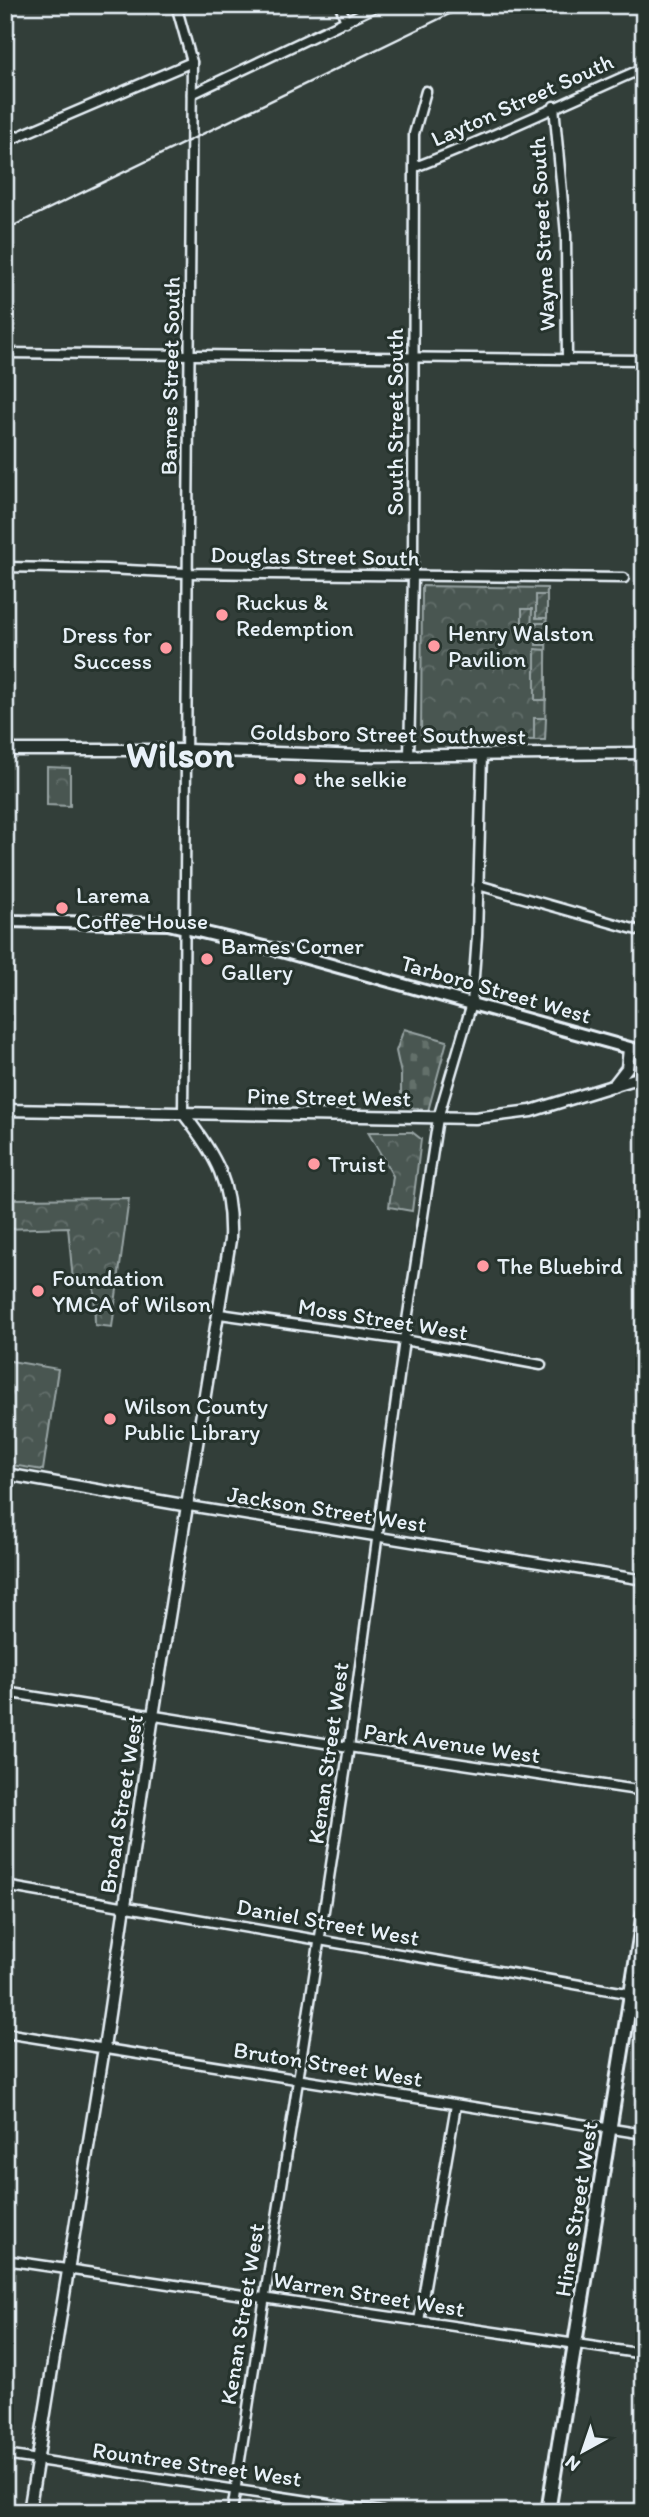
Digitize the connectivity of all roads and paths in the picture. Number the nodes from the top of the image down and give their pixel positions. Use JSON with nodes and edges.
{"nodes":[{"id":1,"x":176,"y":5,"type":"edge"},
{"id":2,"x":340,"y":5,"type":"edge"},
{"id":3,"x":379,"y":5,"type":"edge"},
{"id":4,"x":346,"y":22,"type":"junction"},
{"id":5,"x":192,"y":62,"type":"junction"},
{"id":6,"x":644,"y":68,"type":"edge"},
{"id":7,"x":426,"y":91,"type":"dead end"},
{"id":8,"x":192,"y":94,"type":"junction"},
{"id":9,"x":554,"y":106,"type":"junction"},
{"id":10,"x":5,"y":142,"type":"edge"},
{"id":11,"x":415,"y":167,"type":"junction"},
{"id":12,"x":5,"y":354,"type":"edge"},
{"id":13,"x":189,"y":355,"type":"junction"},
{"id":14,"x":415,"y":357,"type":"junction"},
{"id":15,"x":567,"y":359,"type":"junction"},
{"id":16,"x":644,"y":359,"type":"edge"},
{"id":17,"x":5,"y":567,"type":"edge"},
{"id":18,"x":187,"y":573,"type":"junction"},
{"id":19,"x":413,"y":576,"type":"junction"},
{"id":20,"x":624,"y":578,"type":"dead end"},
{"id":21,"x":5,"y":750,"type":"edge"},
{"id":22,"x":186,"y":750,"type":"junction"},
{"id":23,"x":644,"y":753,"type":"edge"},
{"id":24,"x":482,"y":755,"type":"junction"},
{"id":25,"x":409,"y":756,"type":"junction"},
{"id":26,"x":478,"y":885,"type":"junction"},
{"id":27,"x":5,"y":921,"type":"edge"},
{"id":28,"x":183,"y":928,"type":"junction"},
{"id":29,"x":644,"y":932,"type":"edge"},
{"id":30,"x":472,"y":1003,"type":"junction"},
{"id":31,"x":629,"y":1049,"type":"junction"},
{"id":32,"x":644,"y":1052,"type":"edge"},
{"id":33,"x":644,"y":1072,"type":"edge"},
{"id":34,"x":613,"y":1086,"type":"junction"},
{"id":35,"x":5,"y":1110,"type":"edge"},
{"id":36,"x":183,"y":1113,"type":"junction"},
{"id":37,"x":438,"y":1118,"type":"junction"},
{"id":38,"x":220,"y":1314,"type":"junction"},
{"id":39,"x":404,"y":1340,"type":"junction"},
{"id":40,"x":541,"y":1365,"type":"dead end"},
{"id":41,"x":5,"y":1474,"type":"edge"},
{"id":42,"x":189,"y":1506,"type":"junction"},
{"id":43,"x":377,"y":1537,"type":"junction"},
{"id":44,"x":644,"y":1580,"type":"edge"},
{"id":45,"x":5,"y":1692,"type":"edge"},
{"id":46,"x":153,"y":1717,"type":"junction"},
{"id":47,"x":349,"y":1747,"type":"junction"},
{"id":48,"x":644,"y":1791,"type":"edge"},
{"id":49,"x":5,"y":1886,"type":"edge"},
{"id":50,"x":125,"y":1906,"type":"junction"},
{"id":51,"x":644,"y":1913,"type":"edge"},
{"id":52,"x":319,"y":1940,"type":"junction"},
{"id":53,"x":637,"y":1994,"type":"edge"},
{"id":54,"x":5,"y":2033,"type":"edge"},
{"id":55,"x":104,"y":2048,"type":"junction"},
{"id":56,"x":298,"y":2079,"type":"junction"},
{"id":57,"x":456,"y":2105,"type":"junction"},
{"id":58,"x":610,"y":2129,"type":"junction"},
{"id":59,"x":644,"y":2134,"type":"edge"},
{"id":60,"x":5,"y":2260,"type":"edge"},
{"id":61,"x":67,"y":2269,"type":"junction"},
{"id":62,"x":264,"y":2298,"type":"junction"},
{"id":63,"x":419,"y":2322,"type":"junction"},
{"id":64,"x":576,"y":2344,"type":"junction"},
{"id":65,"x":644,"y":2354,"type":"edge"},
{"id":66,"x":5,"y":2455,"type":"edge"},
{"id":67,"x":38,"y":2460,"type":"junction"},
{"id":68,"x":235,"y":2488,"type":"junction"},
{"id":69,"x":29,"y":2512,"type":"edge"},
{"id":70,"x":232,"y":2512,"type":"edge"},
{"id":71,"x":382,"y":2512,"type":"edge"},
{"id":72,"x":548,"y":2512,"type":"edge"}],
"edges":[{"from":1,"to":5,"type":"street","name":"Barnes Street South"},
{"from":2,"to":4,"type":"street"},
{"from":3,"to":4,"type":"street"},
{"from":4,"to":8,"type":"street"},
{"from":5,"to":8,"type":"street","name":"Barnes Street South"},
{"from":5,"to":10,"type":"street"},
{"from":6,"to":9,"type":"street","name":"Layton Street South"},
{"from":7,"to":11,"type":"street","name":"South Street South"},
{"from":8,"to":13,"type":"street","name":"Barnes Street South"},
{"from":9,"to":11,"type":"street","name":"Layton Street South"},
{"from":9,"to":15,"type":"street","name":"Wayne Street South"},
{"from":11,"to":14,"type":"street","name":"South Street South"},
{"from":12,"to":13,"type":"street"},
{"from":13,"to":14,"type":"street"},
{"from":13,"to":18,"type":"street","name":"Barnes Street South"},
{"from":14,"to":15,"type":"street"},
{"from":14,"to":19,"type":"street","name":"South Street South"},
{"from":15,"to":16,"type":"street"},
{"from":17,"to":18,"type":"street","name":"Douglas Street South"},
{"from":18,"to":19,"type":"street","name":"Douglas Street South"},
{"from":18,"to":22,"type":"street","name":"Barnes Street South"},
{"from":19,"to":20,"type":"street","name":"Douglas Street South"},
{"from":19,"to":25,"type":"street","name":"South Street South"},
{"from":21,"to":22,"type":"street","name":"Goldsboro Street Southwest"},
{"from":22,"to":25,"type":"street","name":"Goldsboro Street Southwest"},
{"from":22,"to":28,"type":"street","name":"Barnes Street South"},
{"from":23,"to":24,"type":"street","name":"Goldsboro Street Southwest"},
{"from":24,"to":25,"type":"street","name":"Goldsboro Street Southwest"},
{"from":24,"to":26,"type":"street","name":"Kenan Street West"},
{"from":26,"to":29,"type":"street"},
{"from":26,"to":30,"type":"street","name":"Kenan Street West"},
{"from":27,"to":28,"type":"main road","name":"Tarboro Street West"},
{"from":28,"to":30,"type":"main road","name":"Tarboro Street West"},
{"from":28,"to":36,"type":"street","name":"Barnes Street South"},
{"from":30,"to":31,"type":"main road","name":"Tarboro Street West"},
{"from":30,"to":37,"type":"street","name":"Kenan Street West"},
{"from":31,"to":32,"type":"main road","name":"Tarboro Street West"},
{"from":31,"to":34,"type":"street"},
{"from":33,"to":34,"type":"street","name":"Pine Street West"},
{"from":34,"to":37,"type":"street","name":"Pine Street West"},
{"from":35,"to":36,"type":"street","name":"Pine Street West"},
{"from":36,"to":37,"type":"street","name":"Pine Street West"},
{"from":36,"to":38,"type":"street","name":"Broad Street West"},
{"from":37,"to":39,"type":"street","name":"Kenan Street West"},
{"from":38,"to":39,"type":"street","name":"Moss Street West"},
{"from":38,"to":42,"type":"street","name":"Broad Street West"},
{"from":39,"to":40,"type":"street","name":"Moss Street West"},
{"from":39,"to":43,"type":"street","name":"Kenan Street West"},
{"from":41,"to":42,"type":"street","name":"Jackson Street West"},
{"from":42,"to":43,"type":"street","name":"Jackson Street West"},
{"from":42,"to":46,"type":"street","name":"Broad Street West"},
{"from":43,"to":44,"type":"street","name":"Jackson Street West"},
{"from":43,"to":47,"type":"street","name":"Kenan Street West"},
{"from":45,"to":46,"type":"street","name":"Park Avenue West"},
{"from":46,"to":47,"type":"street","name":"Park Avenue West"},
{"from":46,"to":50,"type":"street","name":"Broad Street West"},
{"from":47,"to":48,"type":"street","name":"Park Avenue West"},
{"from":47,"to":52,"type":"street","name":"Kenan Street West"},
{"from":49,"to":50,"type":"street","name":"Daniel Street West"},
{"from":50,"to":52,"type":"street","name":"Daniel Street West"},
{"from":50,"to":55,"type":"street","name":"Broad Street West"},
{"from":51,"to":53,"type":"main road","name":"Hines Street West"},
{"from":52,"to":53,"type":"street","name":"Daniel Street West"},
{"from":52,"to":56,"type":"street","name":"Kenan Street West"},
{"from":53,"to":58,"type":"main road","name":"Hines Street West"},
{"from":54,"to":55,"type":"street","name":"Bruton Street West"},
{"from":55,"to":56,"type":"street","name":"Bruton Street West"},
{"from":55,"to":61,"type":"street","name":"Broad Street West"},
{"from":56,"to":57,"type":"street","name":"Bruton Street West"},
{"from":56,"to":62,"type":"street","name":"Kenan Street West"},
{"from":57,"to":58,"type":"street","name":"Bruton Street West"},
{"from":57,"to":63,"type":"street"},
{"from":58,"to":59,"type":"street","name":"Bruton Street West"},
{"from":58,"to":64,"type":"main road","name":"Hines Street West"},
{"from":60,"to":61,"type":"street","name":"Warren Street West"},
{"from":61,"to":62,"type":"street","name":"Warren Street West"},
{"from":61,"to":67,"type":"street","name":"Broad Street West"},
{"from":62,"to":63,"type":"street","name":"Warren Street West"},
{"from":62,"to":68,"type":"street","name":"Kenan Street West"},
{"from":63,"to":64,"type":"street","name":"Warren Street West"},
{"from":64,"to":65,"type":"street","name":"Warren Street West"},
{"from":64,"to":72,"type":"main road","name":"Hines Street West"},
{"from":66,"to":67,"type":"street","name":"Rountree Street West"},
{"from":67,"to":68,"type":"street","name":"Rountree Street West"},
{"from":67,"to":69,"type":"street","name":"Broad Street West"},
{"from":68,"to":70,"type":"street","name":"Kenan Street West"},
{"from":68,"to":71,"type":"street","name":"Rountree Street West"}]}
